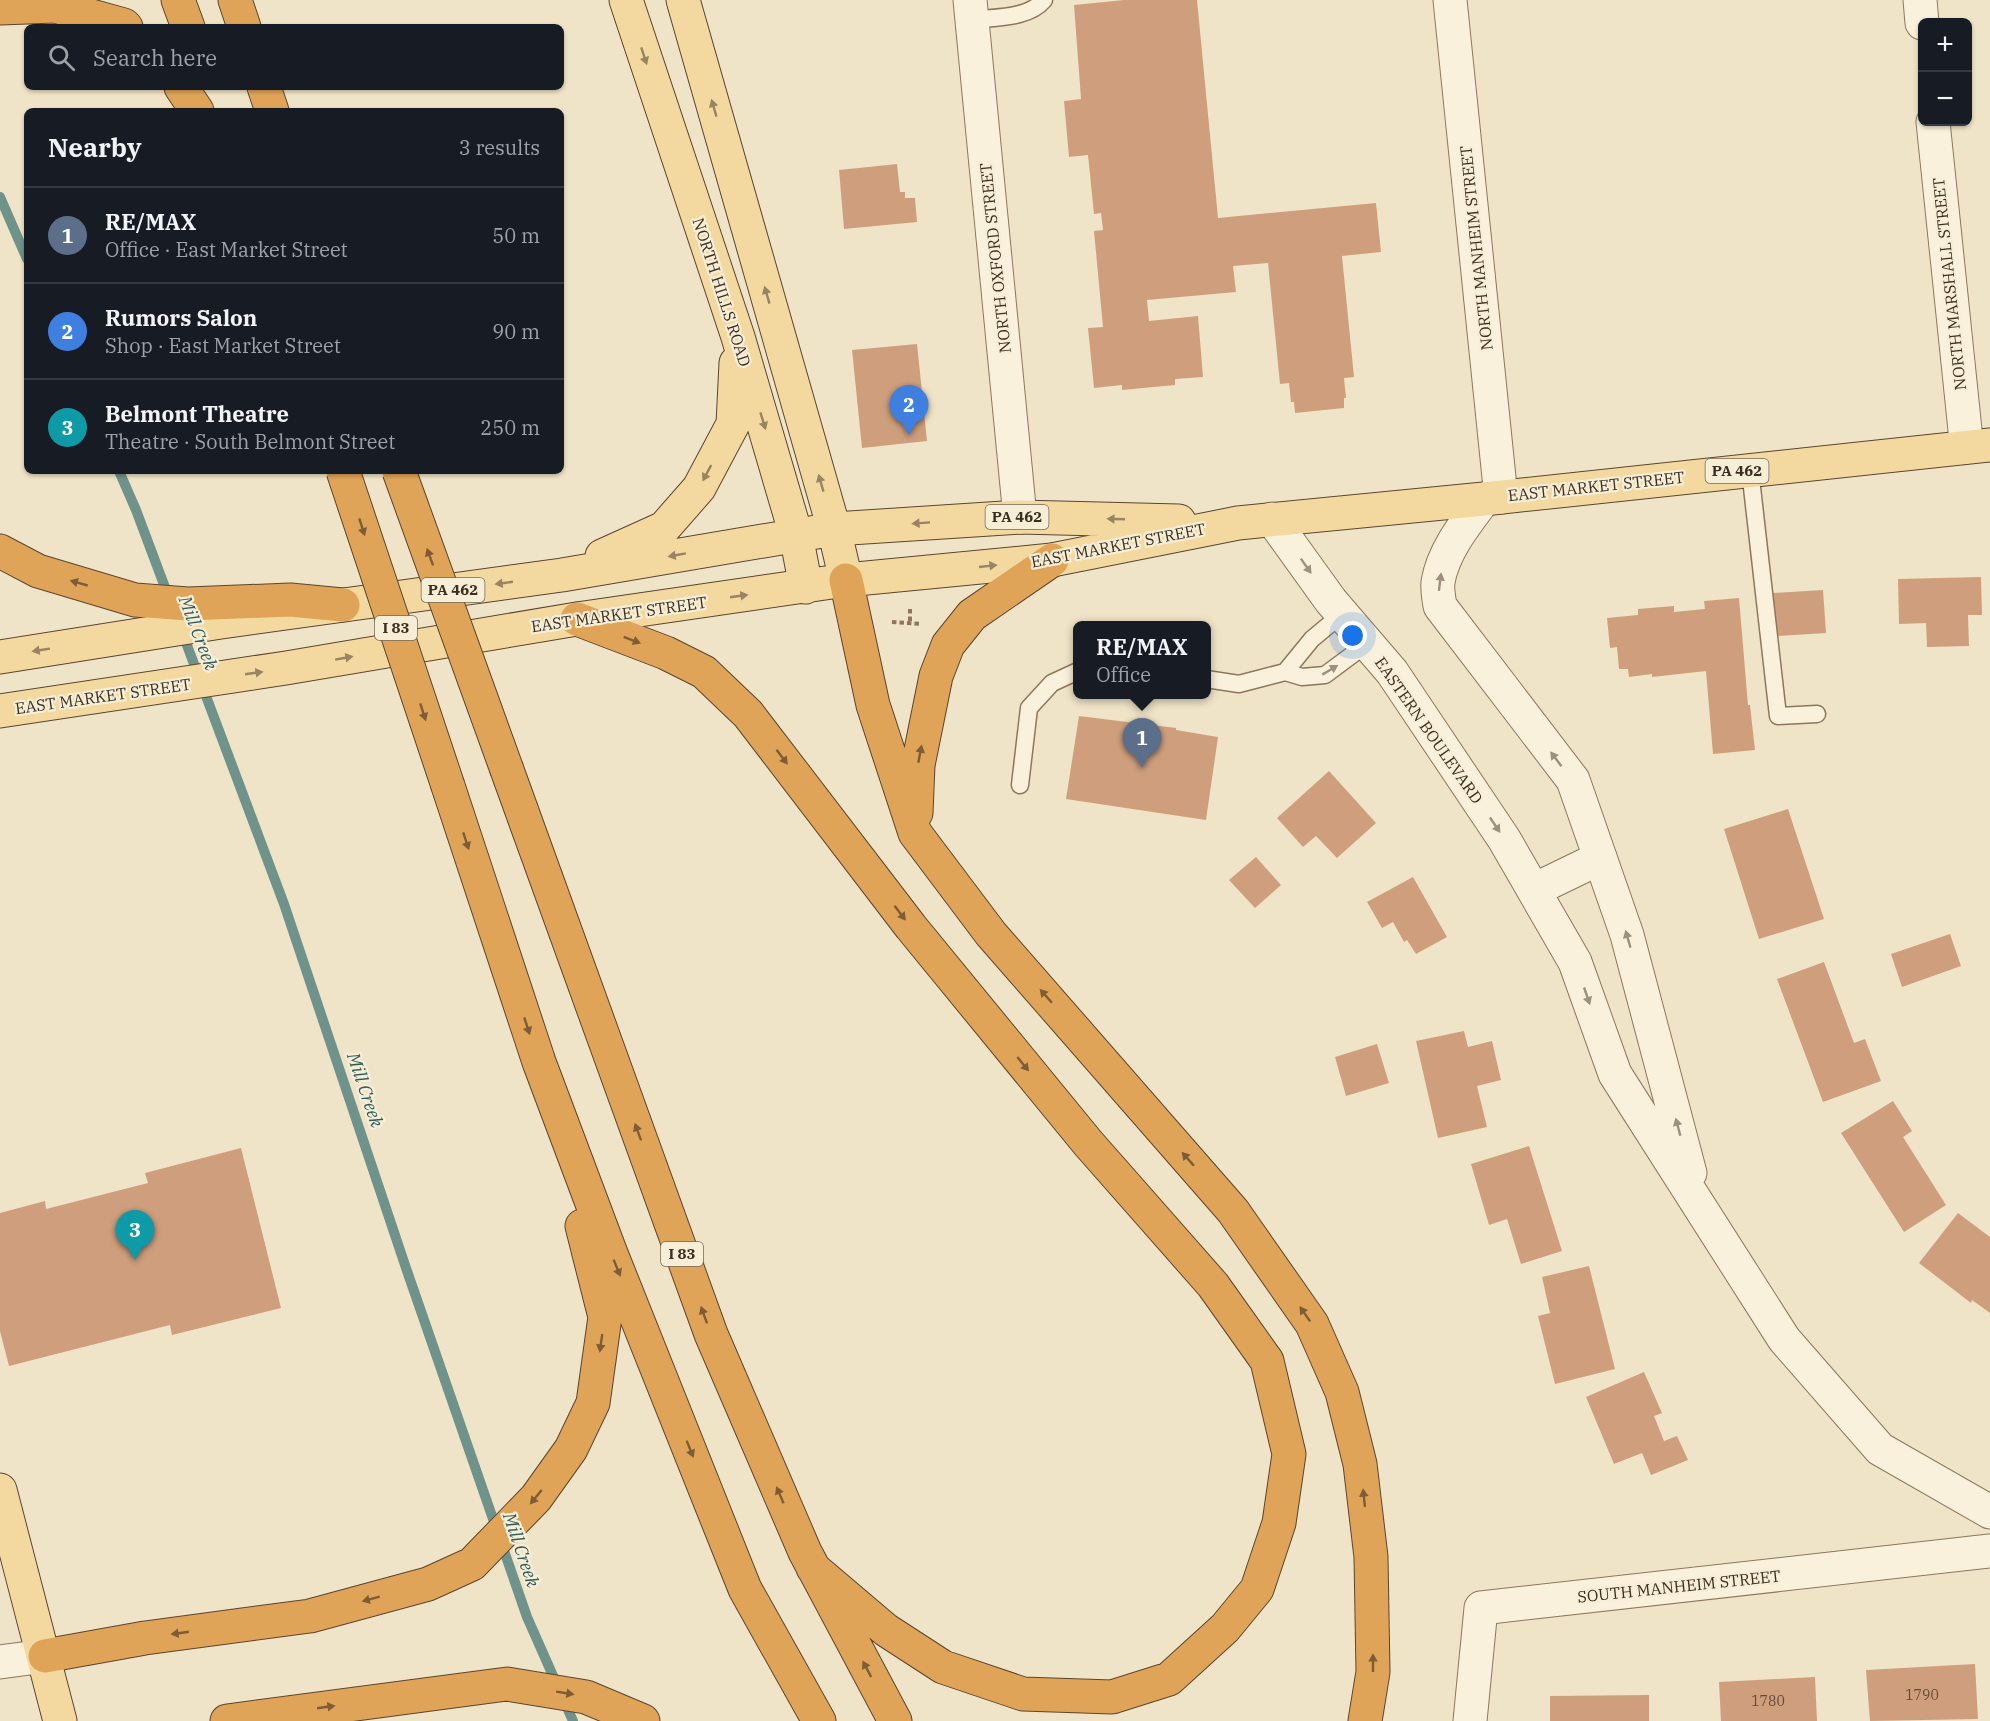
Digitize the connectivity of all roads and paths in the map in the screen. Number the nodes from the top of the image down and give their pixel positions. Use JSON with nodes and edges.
{"nodes":[{"id":1,"x":178,"y":0,"type":"edge"},
{"id":2,"x":234,"y":0,"type":"edge"},
{"id":3,"x":626,"y":0,"type":"edge"},
{"id":4,"x":683,"y":0,"type":"edge"},
{"id":5,"x":1044,"y":0,"type":"edge"},
{"id":6,"x":1450,"y":0,"type":"edge"},
{"id":7,"x":1920,"y":0,"type":"edge"},
{"id":8,"x":0,"y":8,"type":"edge"},
{"id":9,"x":971,"y":10,"type":"edge"},
{"id":10,"x":1922,"y":18,"type":"edge"},
{"id":11,"x":120,"y":24,"type":"edge"},
{"id":12,"x":187,"y":24,"type":"edge"},
{"id":13,"x":243,"y":24,"type":"edge"},
{"id":14,"x":183,"y":90,"type":"edge"},
{"id":15,"x":210,"y":90,"type":"edge"},
{"id":16,"x":265,"y":90,"type":"edge"},
{"id":17,"x":195,"y":108,"type":"edge"},
{"id":18,"x":216,"y":108,"type":"edge"},
{"id":19,"x":271,"y":108,"type":"edge"},
{"id":20,"x":1933,"y":126,"type":"edge"},
{"id":21,"x":738,"y":337,"type":"junction"},
{"id":22,"x":1977,"y":446,"type":"edge"},
{"id":23,"x":1750,"y":470,"type":"junction"},
{"id":24,"x":344,"y":474,"type":"edge"},
{"id":25,"x":400,"y":474,"type":"edge"},
{"id":26,"x":1493,"y":498,"type":"junction"},
{"id":27,"x":1020,"y":517,"type":"junction"},
{"id":28,"x":1272,"y":519,"type":"junction"},
{"id":29,"x":1238,"y":523,"type":"junction"},
{"id":30,"x":834,"y":529,"type":"junction"},
{"id":31,"x":796,"y":535,"type":"junction"},
{"id":32,"x":0,"y":551,"type":"edge"},
{"id":33,"x":1052,"y":560,"type":"junction"},
{"id":34,"x":562,"y":575,"type":"junction"},
{"id":35,"x":846,"y":580,"type":"junction"},
{"id":36,"x":806,"y":586,"type":"junction"},
{"id":37,"x":343,"y":605,"type":"junction"},
{"id":38,"x":910,"y":606,"type":"dead end"},
{"id":39,"x":1342,"y":614,"type":"junction"},
{"id":40,"x":577,"y":619,"type":"junction"},
{"id":41,"x":892,"y":622,"type":"dead end"},
{"id":42,"x":910,"y":623,"type":"junction"},
{"id":43,"x":921,"y":624,"type":"dead end"},
{"id":44,"x":1368,"y":643,"type":"junction"},
{"id":45,"x":0,"y":657,"type":"edge"},
{"id":46,"x":1285,"y":672,"type":"junction"},
{"id":47,"x":1073,"y":673,"type":"edge"},
{"id":48,"x":1211,"y":680,"type":"edge"},
{"id":49,"x":0,"y":711,"type":"edge"},
{"id":50,"x":1817,"y":714,"type":"dead end"},
{"id":51,"x":1020,"y":785,"type":"dead end"},
{"id":52,"x":915,"y":833,"type":"junction"},
{"id":53,"x":1600,"y":858,"type":"junction"},
{"id":54,"x":1534,"y":890,"type":"junction"},
{"id":55,"x":539,"y":1062,"type":"junction"},
{"id":56,"x":1698,"y":1204,"type":"junction"},
{"id":57,"x":0,"y":1490,"type":"edge"},
{"id":58,"x":1990,"y":1512,"type":"edge"},
{"id":59,"x":1990,"y":1551,"type":"edge"},
{"id":60,"x":813,"y":1568,"type":"junction"},
{"id":61,"x":45,"y":1656,"type":"junction"},
{"id":62,"x":0,"y":1662,"type":"edge"},
{"id":63,"x":60,"y":1721,"type":"edge"},
{"id":64,"x":227,"y":1721,"type":"edge"},
{"id":65,"x":643,"y":1721,"type":"edge"},
{"id":66,"x":819,"y":1721,"type":"edge"},
{"id":67,"x":895,"y":1721,"type":"edge"},
{"id":68,"x":1365,"y":1721,"type":"edge"},
{"id":69,"x":1470,"y":1721,"type":"edge"}],
"edges":[{"from":1,"to":12,"type":"highway"},
{"from":2,"to":13,"type":"highway"},
{"from":3,"to":21,"type":"main road","name":"NORTH HILLS ROAD","one_way":true},
{"from":30,"to":4,"type":"main road","one_way":true},
{"from":5,"to":9,"type":"lane"},
{"from":6,"to":26,"type":"street","name":"NORTH MANHEIM STREET"},
{"from":7,"to":10,"type":"street"},
{"from":8,"to":11,"type":"highway"},
{"from":9,"to":27,"type":"street","name":"NORTH OXFORD STREET"},
{"from":14,"to":17,"type":"highway"},
{"from":15,"to":18,"type":"highway"},
{"from":16,"to":19,"type":"highway"},
{"from":20,"to":22,"type":"street","name":"NORTH MARSHALL STREET"},
{"from":21,"to":31,"type":"main road","name":"NORTH HILLS ROAD","one_way":true},
{"from":21,"to":34,"type":"main road","one_way":true},
{"from":22,"to":23,"type":"main road","name":"EAST MARKET STREET","number":"PA 462"},
{"from":23,"to":26,"type":"main road","name":"EAST MARKET STREET","number":"PA 462"},
{"from":23,"to":50,"type":"lane"},
{"from":24,"to":55,"type":"highway","number":"I 83","one_way":true,"bridge":true},
{"from":60,"to":25,"type":"highway","number":"I 83","one_way":true,"bridge":true},
{"from":26,"to":28,"type":"main road","name":"EAST MARKET STREET","number":"PA 462"},
{"from":53,"to":26,"type":"street","name":"EASTERN BOULEVARD","one_way":true},
{"from":29,"to":27,"type":"main road","name":"EAST MARKET STREET","number":"PA 462","one_way":true},
{"from":27,"to":30,"type":"main road","name":"EAST MARKET STREET","number":"PA 462","one_way":true},
{"from":28,"to":29,"type":"main road","name":"EAST MARKET STREET","number":"PA 462"},
{"from":28,"to":39,"type":"street","name":"EASTERN BOULEVARD","one_way":true},
{"from":29,"to":33,"type":"main road","name":"EAST MARKET STREET","number":"PA 462"},
{"from":30,"to":31,"type":"main road","name":"EAST MARKET STREET","number":"PA 462"},
{"from":30,"to":35,"type":"main road"},
{"from":31,"to":34,"type":"main road","name":"EAST MARKET STREET","number":"PA 462","one_way":true},
{"from":31,"to":36,"type":"main road","name":"NORTH HILLS ROAD"},
{"from":37,"to":32,"type":"highway","one_way":true},
{"from":35,"to":33,"type":"main road","name":"EAST MARKET STREET","number":"PA 462","one_way":true},
{"from":52,"to":33,"type":"highway","one_way":true},
{"from":34,"to":37,"type":"main road","name":"EAST MARKET STREET","number":"PA 462","one_way":true},
{"from":35,"to":36,"type":"main road","name":"EAST MARKET STREET","number":"PA 462"},
{"from":35,"to":52,"type":"highway"},
{"from":40,"to":36,"type":"main road","name":"EAST MARKET STREET","number":"PA 462","one_way":true},
{"from":37,"to":45,"type":"main road","name":"EAST MARKET STREET","number":"PA 462","one_way":true},
{"from":38,"to":42,"type":"path"},
{"from":39,"to":44,"type":"street","name":"EASTERN BOULEVARD"},
{"from":39,"to":46,"type":"lane"},
{"from":49,"to":40,"type":"main road","name":"EAST MARKET STREET","number":"PA 462","one_way":true},
{"from":40,"to":60,"type":"highway","one_way":true},
{"from":41,"to":42,"type":"path"},
{"from":42,"to":43,"type":"path"},
{"from":46,"to":44,"type":"lane","one_way":true},
{"from":44,"to":54,"type":"street","name":"EASTERN BOULEVARD","one_way":true},
{"from":46,"to":48,"type":"lane"},
{"from":47,"to":51,"type":"lane"},
{"from":68,"to":52,"type":"highway","one_way":true},
{"from":53,"to":54,"type":"street"},
{"from":56,"to":53,"type":"street","name":"EASTERN BOULEVARD","one_way":true},
{"from":54,"to":56,"type":"street","name":"EASTERN BOULEVARD","one_way":true},
{"from":55,"to":61,"type":"highway","one_way":true},
{"from":55,"to":66,"type":"highway","number":"I 83","one_way":true},
{"from":56,"to":58,"type":"street","name":"EASTERN BOULEVARD"},
{"from":57,"to":61,"type":"main road"},
{"from":59,"to":69,"type":"street","name":"SOUTH MANHEIM STREET"},
{"from":67,"to":60,"type":"highway","number":"I 83","one_way":true},
{"from":61,"to":62,"type":"street"},
{"from":61,"to":63,"type":"main road"},
{"from":64,"to":65,"type":"highway","one_way":true}]}
